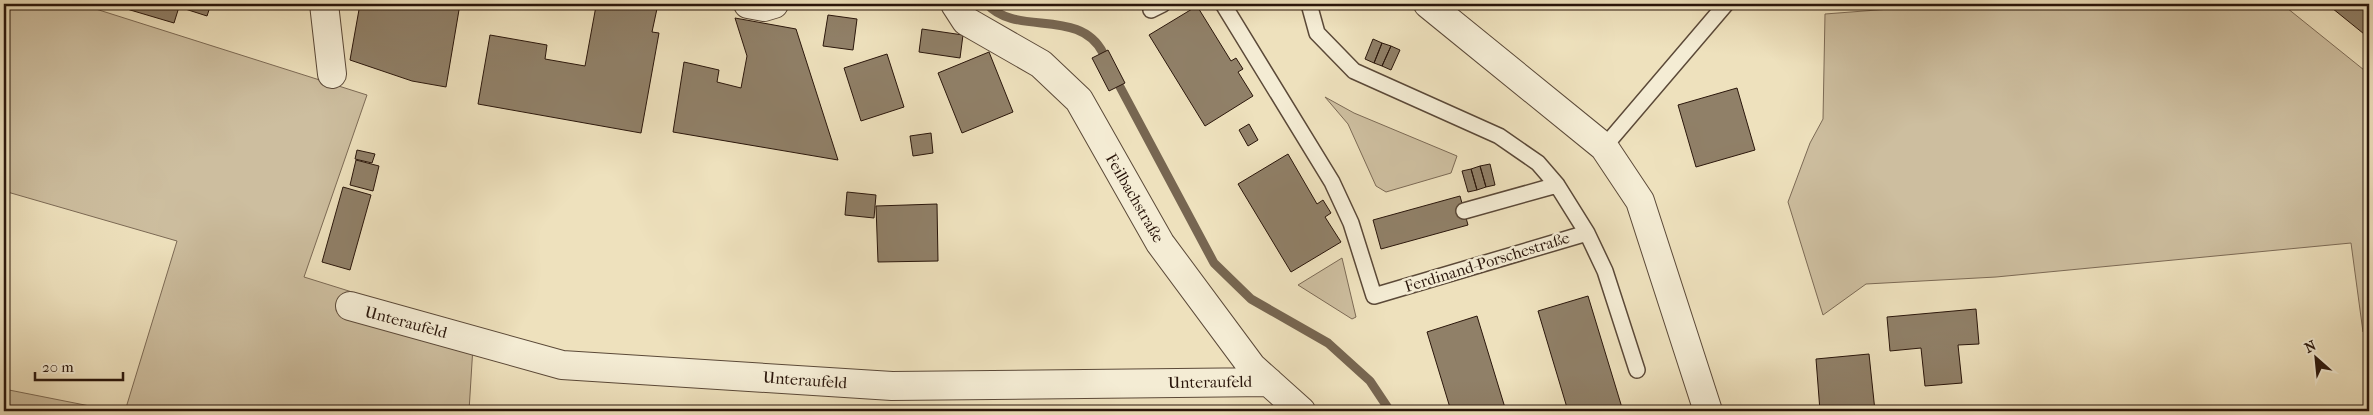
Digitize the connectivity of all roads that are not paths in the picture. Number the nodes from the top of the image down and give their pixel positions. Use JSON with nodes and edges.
{"nodes":[{"id":1,"x":324,"y":4,"type":"edge"},
{"id":2,"x":748,"y":4,"type":"edge"},
{"id":3,"x":774,"y":4,"type":"edge"},
{"id":4,"x":955,"y":4,"type":"edge"},
{"id":5,"x":1223,"y":4,"type":"edge"},
{"id":6,"x":1309,"y":4,"type":"edge"},
{"id":7,"x":1428,"y":4,"type":"edge"},
{"id":8,"x":1726,"y":4,"type":"edge"},
{"id":9,"x":332,"y":74,"type":"dead end"},
{"id":10,"x":1604,"y":147,"type":"junction"},
{"id":11,"x":1557,"y":185,"type":"junction"},
{"id":12,"x":1464,"y":211,"type":"dead end"},
{"id":13,"x":1587,"y":232,"type":"junction"},
{"id":14,"x":350,"y":306,"type":"dead end"},
{"id":15,"x":1637,"y":370,"type":"dead end"},
{"id":16,"x":1268,"y":382,"type":"junction"},
{"id":17,"x":1301,"y":411,"type":"edge"},
{"id":18,"x":1708,"y":411,"type":"edge"}],
"edges":[{"from":1,"to":9,"type":"street"},
{"from":2,"to":3,"type":"street"},
{"from":4,"to":16,"type":"street","name":"Feilbachstraße"},
{"from":5,"to":13,"type":"lane","name":"Ferdinand-Porschestraße"},
{"from":6,"to":11,"type":"lane","name":"Ferdinand-Porschestraße"},
{"from":7,"to":10,"type":"street"},
{"from":8,"to":10,"type":"lane"},
{"from":10,"to":18,"type":"street"},
{"from":11,"to":12,"type":"lane"},
{"from":11,"to":13,"type":"lane","name":"Ferdinand-Porschestraße"},
{"from":13,"to":15,"type":"lane"},
{"from":14,"to":16,"type":"street","name":"Unteraufeld"},
{"from":16,"to":17,"type":"street","name":"Feilbachstraße"}]}
